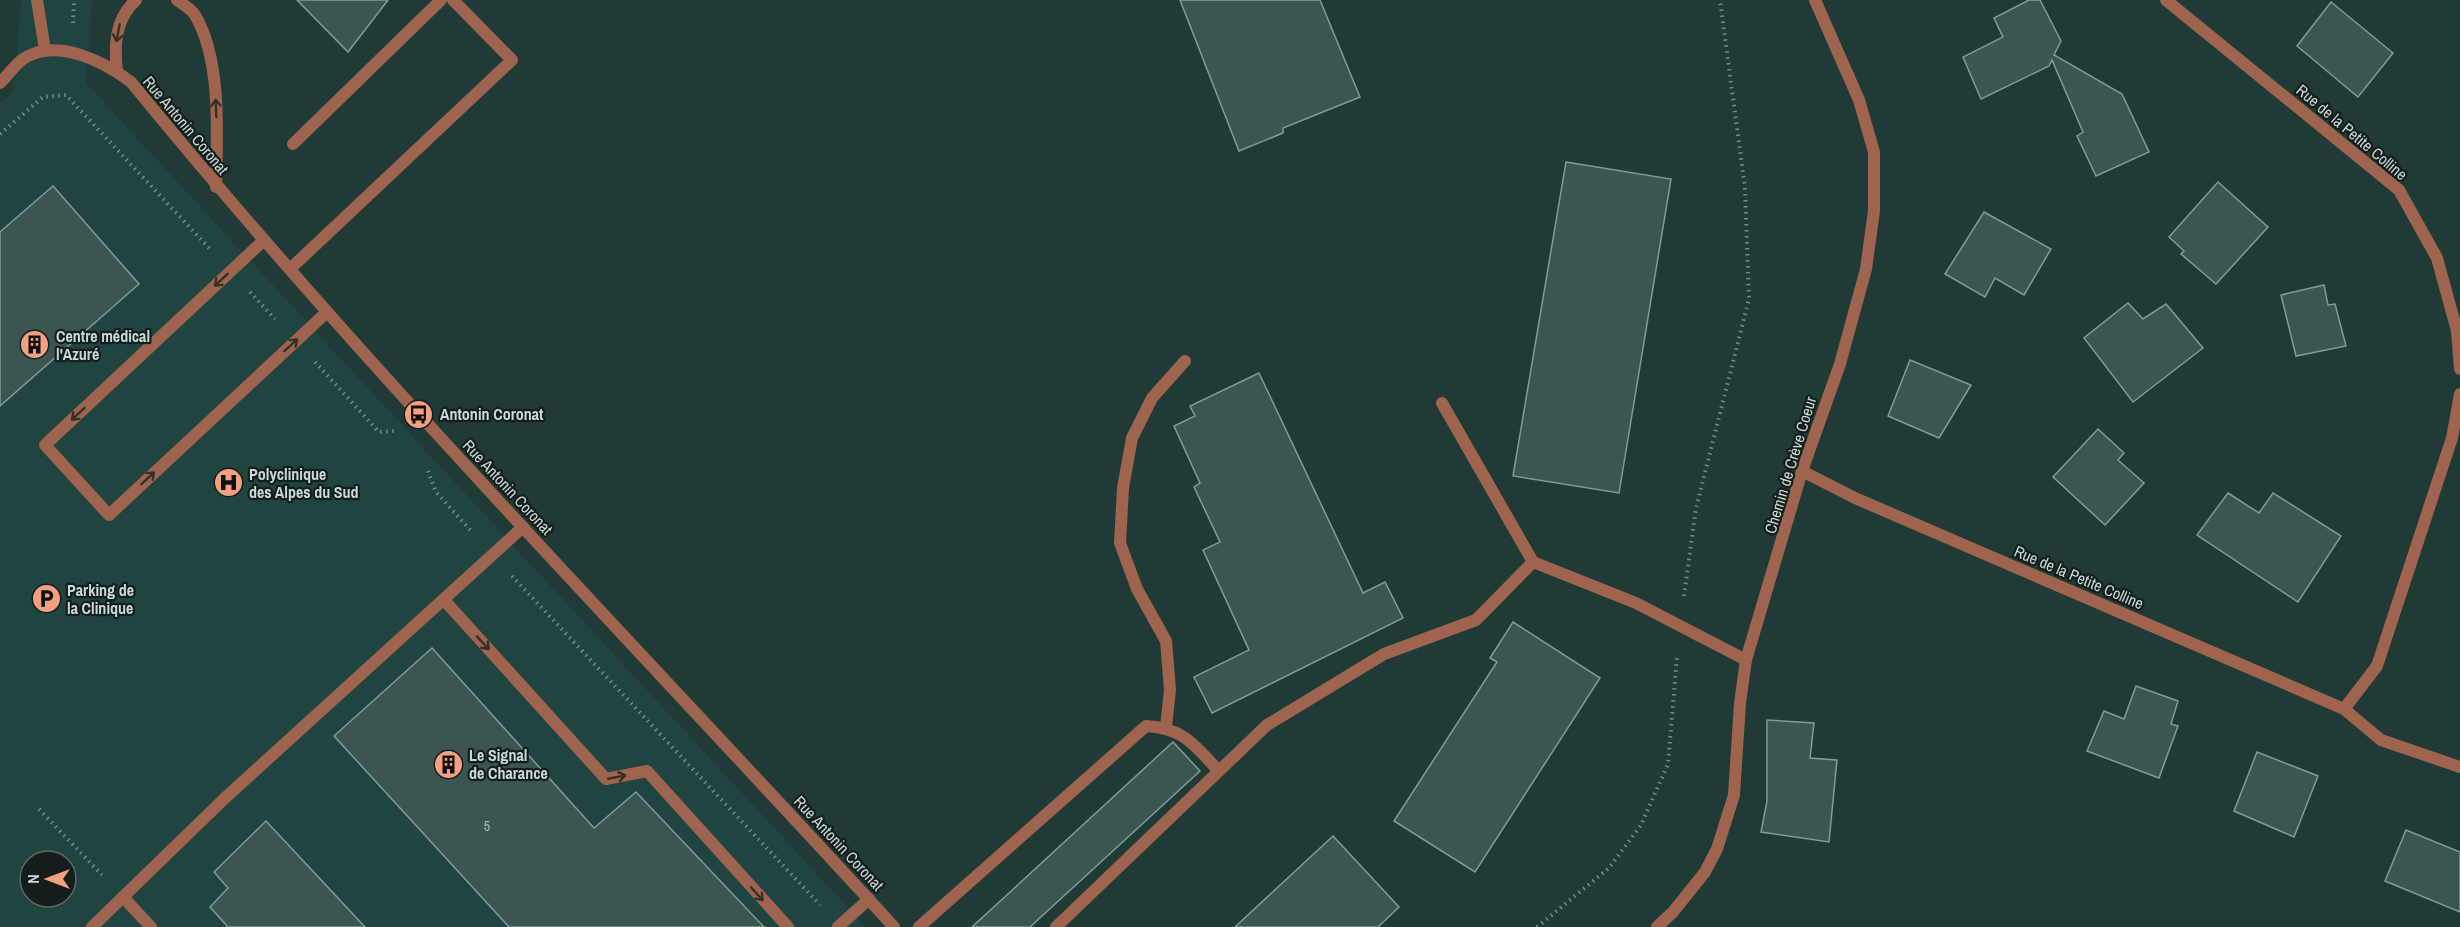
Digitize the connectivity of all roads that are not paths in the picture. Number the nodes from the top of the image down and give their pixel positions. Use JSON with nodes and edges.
{"nodes":[{"id":1,"x":38,"y":0,"type":"edge"},
{"id":2,"x":136,"y":0,"type":"edge"},
{"id":3,"x":177,"y":0,"type":"edge"},
{"id":4,"x":441,"y":0,"type":"edge"},
{"id":5,"x":453,"y":0,"type":"edge"},
{"id":6,"x":1815,"y":0,"type":"edge"},
{"id":7,"x":2166,"y":0,"type":"edge"},
{"id":8,"x":45,"y":50,"type":"junction"},
{"id":9,"x":117,"y":72,"type":"junction"},
{"id":10,"x":0,"y":83,"type":"edge"},
{"id":11,"x":293,"y":144,"type":"dead end"},
{"id":12,"x":216,"y":187,"type":"junction"},
{"id":13,"x":264,"y":241,"type":"junction"},
{"id":14,"x":290,"y":269,"type":"junction"},
{"id":15,"x":327,"y":312,"type":"junction"},
{"id":16,"x":1185,"y":361,"type":"dead end"},
{"id":17,"x":2460,"y":369,"type":"edge"},
{"id":18,"x":2460,"y":394,"type":"edge"},
{"id":19,"x":1442,"y":404,"type":"dead end"},
{"id":20,"x":1802,"y":471,"type":"junction"},
{"id":21,"x":523,"y":527,"type":"junction"},
{"id":22,"x":1533,"y":562,"type":"junction"},
{"id":23,"x":444,"y":600,"type":"junction"},
{"id":24,"x":1746,"y":660,"type":"junction"},
{"id":25,"x":2344,"y":709,"type":"junction"},
{"id":26,"x":1166,"y":727,"type":"junction"},
{"id":27,"x":2460,"y":767,"type":"edge"},
{"id":28,"x":1219,"y":771,"type":"junction"},
{"id":29,"x":123,"y":897,"type":"junction"},
{"id":30,"x":869,"y":899,"type":"junction"},
{"id":31,"x":839,"y":926,"type":"edge"},
{"id":32,"x":92,"y":927,"type":"edge"},
{"id":33,"x":151,"y":927,"type":"edge"},
{"id":34,"x":788,"y":927,"type":"edge"},
{"id":35,"x":894,"y":927,"type":"edge"},
{"id":36,"x":919,"y":927,"type":"edge"},
{"id":37,"x":1056,"y":927,"type":"edge"},
{"id":38,"x":1657,"y":927,"type":"edge"}],
"edges":[{"from":1,"to":8,"type":"street"},
{"from":2,"to":9,"type":"street","one_way":true},
{"from":12,"to":3,"type":"street","one_way":true},
{"from":4,"to":11,"type":"street"},
{"from":5,"to":14,"type":"street"},
{"from":6,"to":20,"type":"street","name":"Chemin de Crève Coeur"},
{"from":7,"to":17,"type":"street","name":"Rue de la Petite Colline"},
{"from":8,"to":9,"type":"street","name":"Rue Antonin Coronat"},
{"from":8,"to":10,"type":"street"},
{"from":9,"to":12,"type":"street","name":"Rue Antonin Coronat"},
{"from":12,"to":13,"type":"street","name":"Rue Antonin Coronat"},
{"from":13,"to":14,"type":"street","name":"Rue Antonin Coronat"},
{"from":13,"to":15,"type":"street","one_way":true},
{"from":14,"to":15,"type":"street","name":"Rue Antonin Coronat"},
{"from":15,"to":21,"type":"street","name":"Rue Antonin Coronat"},
{"from":16,"to":26,"type":"street"},
{"from":18,"to":25,"type":"street"},
{"from":19,"to":22,"type":"street"},
{"from":20,"to":24,"type":"street","name":"Chemin de Crève Coeur"},
{"from":20,"to":25,"type":"street","name":"Rue de la Petite Colline"},
{"from":21,"to":23,"type":"street"},
{"from":21,"to":30,"type":"street","name":"Rue Antonin Coronat"},
{"from":22,"to":24,"type":"street"},
{"from":22,"to":28,"type":"street"},
{"from":23,"to":29,"type":"street"},
{"from":23,"to":34,"type":"street","one_way":true},
{"from":24,"to":38,"type":"street","name":"Chemin de Crève Coeur"},
{"from":25,"to":27,"type":"street","name":"Rue de la Petite Colline"},
{"from":26,"to":28,"type":"street"},
{"from":26,"to":36,"type":"street"},
{"from":28,"to":37,"type":"street"},
{"from":29,"to":32,"type":"street"},
{"from":29,"to":33,"type":"street"},
{"from":30,"to":31,"type":"street"},
{"from":30,"to":35,"type":"street","name":"Rue Antonin Coronat"}]}
